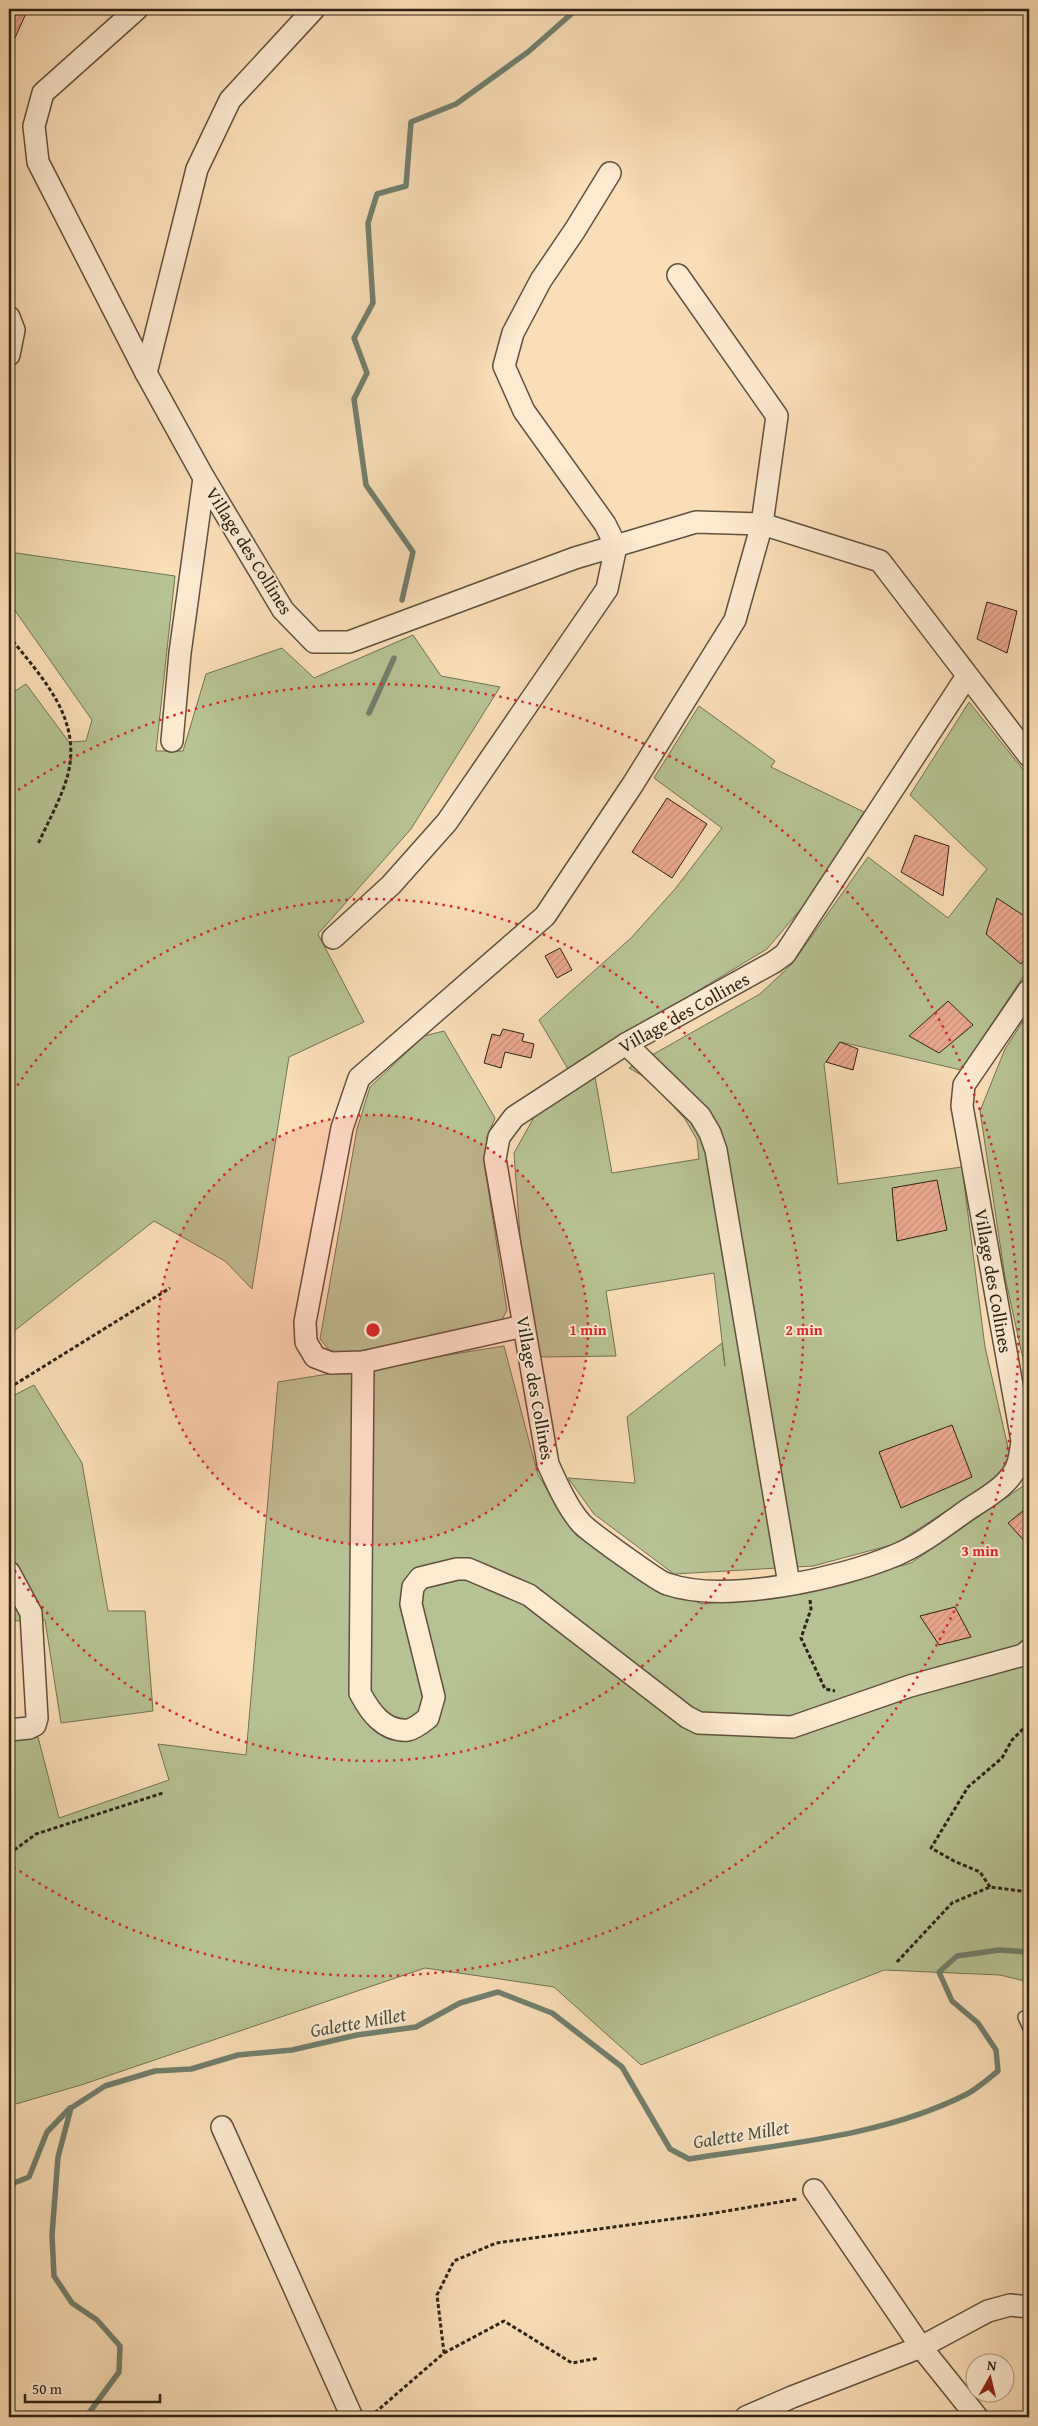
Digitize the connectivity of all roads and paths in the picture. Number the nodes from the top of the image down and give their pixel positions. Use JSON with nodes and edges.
{"nodes":[{"id":1,"x":137,"y":9,"type":"edge"},
{"id":2,"x":314,"y":9,"type":"edge"},
{"id":3,"x":610,"y":173,"type":"dead end"},
{"id":4,"x":678,"y":275,"type":"dead end"},
{"id":5,"x":9,"y":317,"type":"edge"},
{"id":6,"x":9,"y":355,"type":"edge"},
{"id":7,"x":146,"y":373,"type":"junction"},
{"id":8,"x":204,"y":478,"type":"junction"},
{"id":9,"x":762,"y":524,"type":"junction"},
{"id":10,"x":616,"y":546,"type":"junction"},
{"id":11,"x":9,"y":636,"type":"edge"},
{"id":12,"x":967,"y":676,"type":"junction"},
{"id":13,"x":172,"y":741,"type":"dead end"},
{"id":14,"x":1029,"y":756,"type":"edge"},
{"id":15,"x":38,"y":844,"type":"dead end"},
{"id":16,"x":333,"y":938,"type":"dead end"},
{"id":17,"x":1029,"y":990,"type":"edge"},
{"id":18,"x":626,"y":1044,"type":"junction"},
{"id":19,"x":170,"y":1288,"type":"dead end"},
{"id":20,"x":523,"y":1326,"type":"junction"},
{"id":21,"x":363,"y":1362,"type":"junction"},
{"id":22,"x":9,"y":1388,"type":"edge"},
{"id":23,"x":9,"y":1572,"type":"edge"},
{"id":24,"x":798,"y":1583,"type":"junction"},
{"id":25,"x":1029,"y":1650,"type":"edge"},
{"id":26,"x":844,"y":1692,"type":"dead end"},
{"id":27,"x":1029,"y":1718,"type":"edge"},
{"id":28,"x":19,"y":1729,"type":"edge"},
{"id":29,"x":163,"y":1793,"type":"dead end"},
{"id":30,"x":9,"y":1854,"type":"edge"},
{"id":31,"x":990,"y":1887,"type":"junction"},
{"id":32,"x":1029,"y":1892,"type":"edge"},
{"id":33,"x":897,"y":1962,"type":"dead end"},
{"id":34,"x":222,"y":2127,"type":"dead end"},
{"id":35,"x":816,"y":2193,"type":"joint"},
{"id":36,"x":1029,"y":2308,"type":"edge"},
{"id":37,"x":920,"y":2347,"type":"junction"},
{"id":38,"x":444,"y":2353,"type":"junction"},
{"id":39,"x":599,"y":2358,"type":"dead end"},
{"id":40,"x":352,"y":2417,"type":"edge"},
{"id":41,"x":370,"y":2417,"type":"edge"},
{"id":42,"x":746,"y":2417,"type":"edge"},
{"id":43,"x":977,"y":2417,"type":"edge"}],
"edges":[{"from":1,"to":7,"type":"street","name":"Village des Collines"},
{"from":2,"to":7,"type":"street"},
{"from":3,"to":10,"type":"street"},
{"from":4,"to":9,"type":"street"},
{"from":5,"to":6,"type":"street"},
{"from":7,"to":8,"type":"street","name":"Village des Collines"},
{"from":8,"to":10,"type":"street","name":"Village des Collines"},
{"from":8,"to":13,"type":"street"},
{"from":9,"to":10,"type":"street","name":"Village des Collines"},
{"from":9,"to":12,"type":"street","name":"Village des Collines"},
{"from":9,"to":21,"type":"street"},
{"from":10,"to":16,"type":"street"},
{"from":11,"to":15,"type":"path"},
{"from":12,"to":14,"type":"street","name":"Village des Collines"},
{"from":12,"to":18,"type":"street","name":"Village des Collines"},
{"from":17,"to":24,"type":"street","name":"Village des Collines"},
{"from":18,"to":20,"type":"street","name":"Village des Collines"},
{"from":18,"to":24,"type":"street"},
{"from":19,"to":22,"type":"path"},
{"from":20,"to":21,"type":"street"},
{"from":20,"to":24,"type":"street","name":"Village des Collines"},
{"from":21,"to":25,"type":"street"},
{"from":23,"to":28,"type":"street"},
{"from":24,"to":26,"type":"path"},
{"from":27,"to":31,"type":"path"},
{"from":29,"to":30,"type":"path"},
{"from":31,"to":32,"type":"path"},
{"from":31,"to":33,"type":"path"},
{"from":34,"to":40,"type":"street"},
{"from":35,"to":37,"type":"street"},
{"from":35,"to":38,"type":"path"},
{"from":36,"to":37,"type":"street"},
{"from":37,"to":42,"type":"street"},
{"from":37,"to":43,"type":"street"},
{"from":38,"to":39,"type":"path"},
{"from":38,"to":41,"type":"path"}]}
